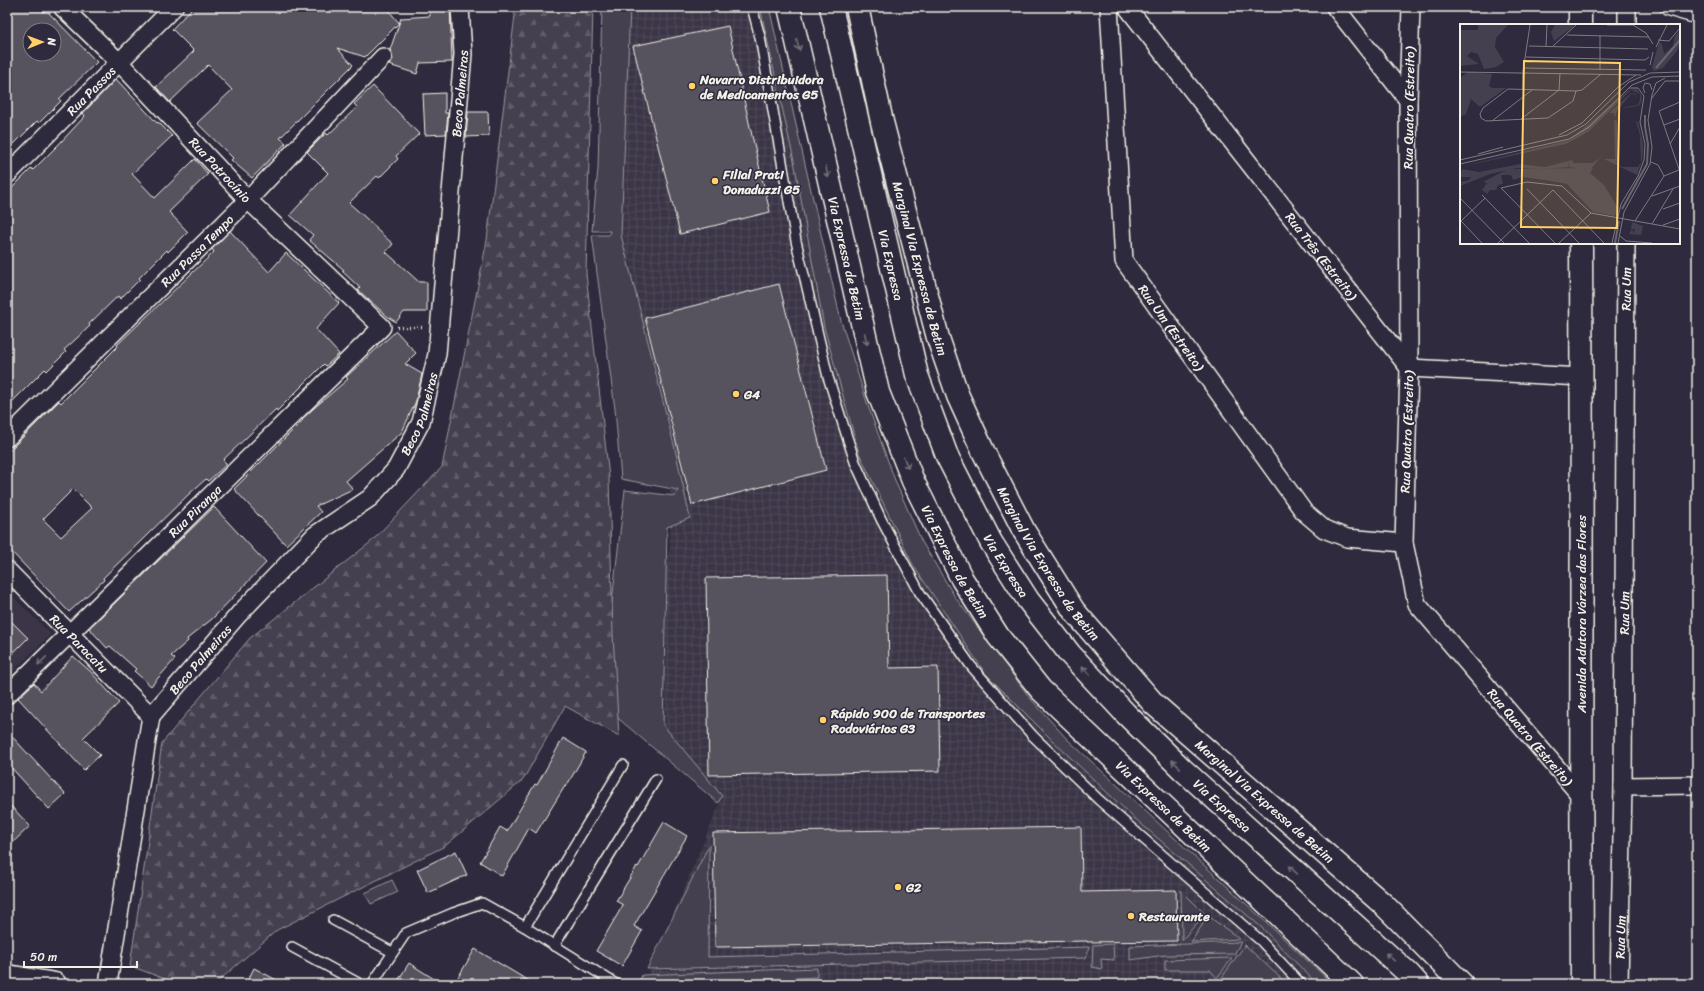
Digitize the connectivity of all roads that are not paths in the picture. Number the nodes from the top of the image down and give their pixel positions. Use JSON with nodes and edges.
{"nodes":[{"id":1,"x":62,"y":7,"type":"edge"},
{"id":2,"x":174,"y":7,"type":"edge"},
{"id":3,"x":460,"y":7,"type":"edge"},
{"id":4,"x":752,"y":7,"type":"edge"},
{"id":5,"x":789,"y":7,"type":"edge"},
{"id":6,"x":831,"y":7,"type":"edge"},
{"id":7,"x":857,"y":7,"type":"edge"},
{"id":8,"x":1110,"y":7,"type":"edge"},
{"id":9,"x":1127,"y":7,"type":"edge"},
{"id":10,"x":1335,"y":7,"type":"edge"},
{"id":11,"x":1411,"y":7,"type":"edge"},
{"id":12,"x":1580,"y":7,"type":"edge"},
{"id":13,"x":1627,"y":7,"type":"edge"},
{"id":14,"x":1669,"y":7,"type":"edge"},
{"id":15,"x":1697,"y":14,"type":"edge"},
{"id":16,"x":1580,"y":24,"type":"edge"},
{"id":17,"x":1627,"y":24,"type":"edge"},
{"id":18,"x":383,"y":57,"type":"dead end"},
{"id":19,"x":119,"y":62,"type":"junction"},
{"id":20,"x":1408,"y":100,"type":"junction"},
{"id":21,"x":7,"y":175,"type":"edge"},
{"id":22,"x":248,"y":200,"type":"junction"},
{"id":23,"x":1581,"y":244,"type":"edge"},
{"id":24,"x":1626,"y":244,"type":"edge"},
{"id":25,"x":382,"y":327,"type":"joint"},
{"id":26,"x":1409,"y":368,"type":"junction"},
{"id":27,"x":1582,"y":377,"type":"junction"},
{"id":28,"x":7,"y":438,"type":"edge"},
{"id":29,"x":1404,"y":543,"type":"junction"},
{"id":30,"x":7,"y":570,"type":"edge"},
{"id":31,"x":69,"y":634,"type":"junction"},
{"id":32,"x":7,"y":695,"type":"edge"},
{"id":33,"x":151,"y":716,"type":"junction"},
{"id":34,"x":624,"y":765,"type":"dead end"},
{"id":35,"x":656,"y":779,"type":"dead end"},
{"id":36,"x":1697,"y":785,"type":"edge"},
{"id":37,"x":1623,"y":786,"type":"junction"},
{"id":38,"x":1580,"y":795,"type":"junction"},
{"id":39,"x":333,"y":920,"type":"dead end"},
{"id":40,"x":525,"y":927,"type":"junction"},
{"id":41,"x":554,"y":946,"type":"junction"},
{"id":42,"x":292,"y":947,"type":"dead end"},
{"id":43,"x":392,"y":952,"type":"junction"},
{"id":44,"x":7,"y":976,"type":"edge"},
{"id":45,"x":55,"y":984,"type":"edge"},
{"id":46,"x":108,"y":984,"type":"edge"},
{"id":47,"x":360,"y":984,"type":"edge"},
{"id":48,"x":372,"y":984,"type":"edge"},
{"id":49,"x":616,"y":984,"type":"edge"},
{"id":50,"x":1301,"y":984,"type":"edge"},
{"id":51,"x":1352,"y":984,"type":"edge"},
{"id":52,"x":1418,"y":984,"type":"edge"},
{"id":53,"x":1462,"y":984,"type":"edge"},
{"id":54,"x":1582,"y":984,"type":"edge"},
{"id":55,"x":1619,"y":984,"type":"edge"}],
"edges":[{"from":1,"to":19,"type":"street","name":"Rua Patrocínio"},
{"from":2,"to":19,"type":"street","name":"Rua Passos"},
{"from":3,"to":33,"type":"street","name":"Beco Palmeiras"},
{"from":4,"to":50,"type":"lane"},
{"from":5,"to":51,"type":"main road","name":"Via Expressa de Betim","one_way":true},
{"from":52,"to":6,"type":"main road","name":"Via Expressa","one_way":true},
{"from":7,"to":53,"type":"main road","name":"Marginal Via Expressa de Betim"},
{"from":8,"to":29,"type":"street","name":"Rua Um (Estreito)"},
{"from":9,"to":26,"type":"street","name":"Rua Três (Estreito)"},
{"from":10,"to":20,"type":"street"},
{"from":11,"to":20,"type":"street","name":"Rua Quatro (Estreito)"},
{"from":12,"to":16,"type":"main road"},
{"from":13,"to":17,"type":"street"},
{"from":14,"to":15,"type":"street"},
{"from":18,"to":22,"type":"street","name":"Rua Passa Tempo"},
{"from":19,"to":21,"type":"street","name":"Rua Passos"},
{"from":19,"to":22,"type":"street","name":"Rua Patrocínio"},
{"from":20,"to":26,"type":"street","name":"Rua Quatro (Estreito)"},
{"from":22,"to":25,"type":"street","name":"Rua Patrocínio"},
{"from":22,"to":28,"type":"street","name":"Rua Passa Tempo"},
{"from":23,"to":27,"type":"main road","name":"Avenida Adutora Várzea das Flores"},
{"from":24,"to":37,"type":"street","name":"Rua Um"},
{"from":25,"to":31,"type":"street","name":"Rua Piranga"},
{"from":26,"to":27,"type":"street"},
{"from":26,"to":29,"type":"street","name":"Rua Quatro (Estreito)"},
{"from":27,"to":38,"type":"main road","name":"Avenida Adutora Várzea das Flores"},
{"from":29,"to":38,"type":"street","name":"Rua Quatro (Estreito)"},
{"from":30,"to":31,"type":"street","name":"Rua Paracatu"},
{"from":31,"to":32,"type":"street","name":"Rua Piranga","one_way":true},
{"from":31,"to":33,"type":"street","name":"Rua Paracatu"},
{"from":33,"to":46,"type":"street"},
{"from":34,"to":40,"type":"lane"},
{"from":35,"to":41,"type":"lane"},
{"from":36,"to":37,"type":"street"},
{"from":37,"to":55,"type":"street","name":"Rua Um"},
{"from":38,"to":54,"type":"main road","name":"Avenida Adutora Várzea das Flores"},
{"from":39,"to":43,"type":"lane"},
{"from":40,"to":41,"type":"lane"},
{"from":40,"to":43,"type":"lane"},
{"from":41,"to":49,"type":"lane"},
{"from":42,"to":47,"type":"lane"},
{"from":43,"to":48,"type":"lane"},
{"from":44,"to":45,"type":"main road"}]}
